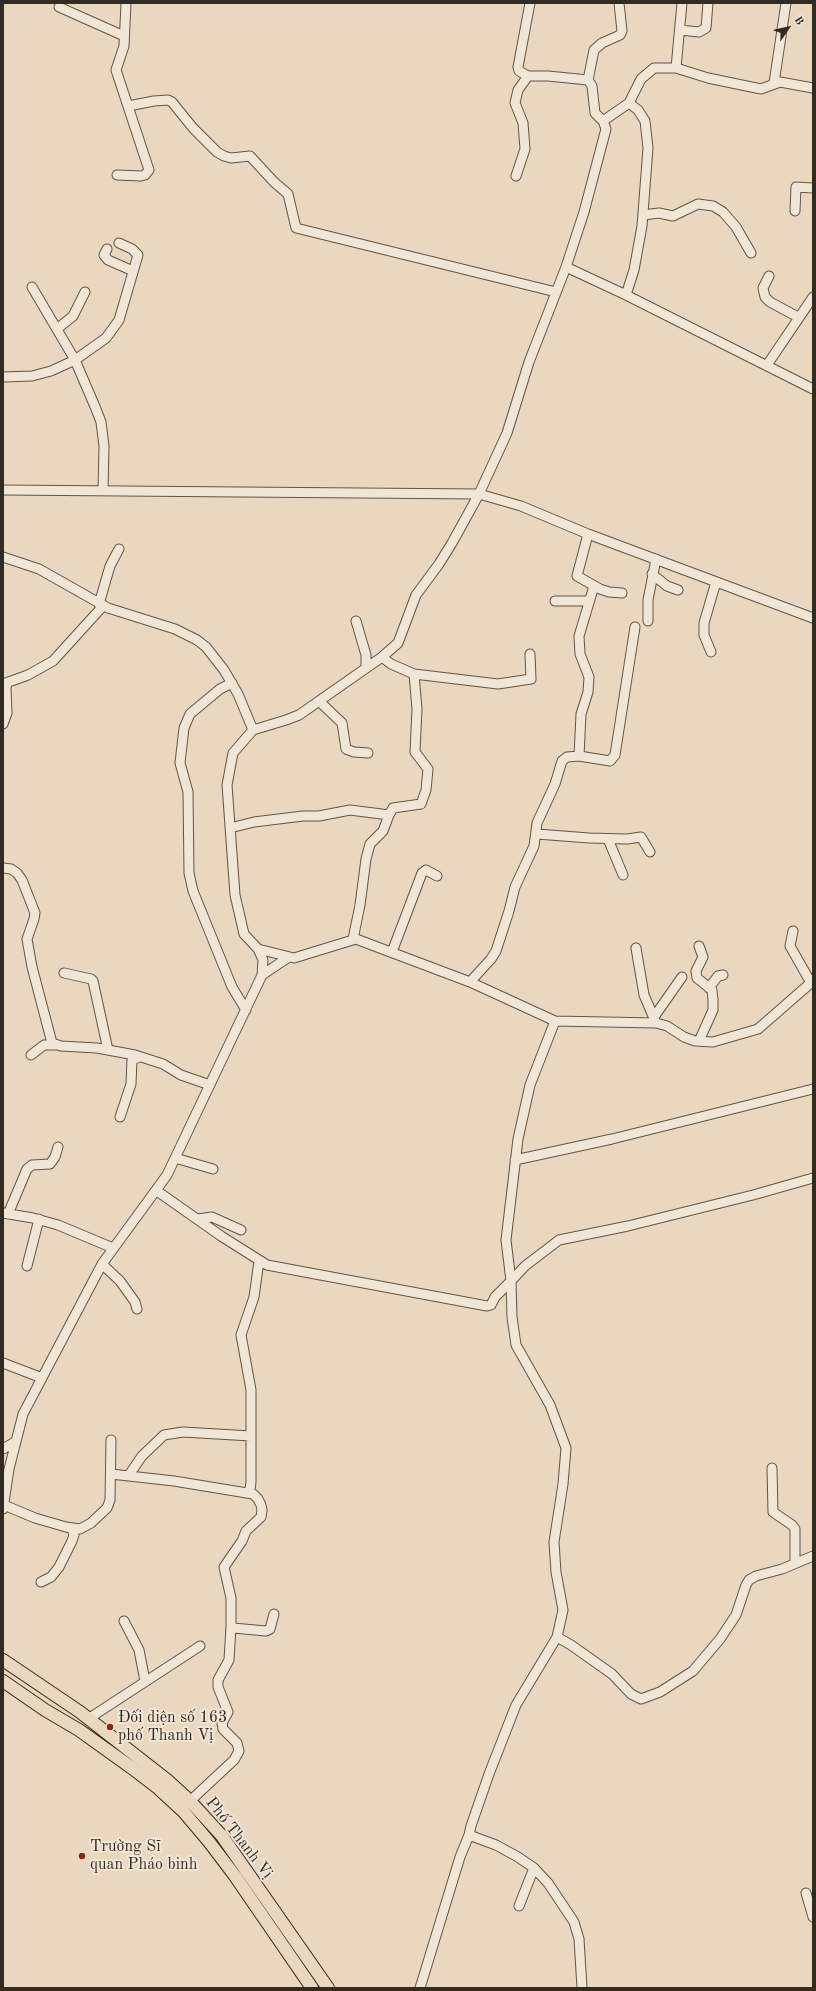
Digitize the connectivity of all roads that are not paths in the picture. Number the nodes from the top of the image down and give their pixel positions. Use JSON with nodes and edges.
{"nodes":[{"id":1,"x":126,"y":3,"type":"edge"},
{"id":2,"x":530,"y":3,"type":"edge"},
{"id":3,"x":619,"y":3,"type":"edge"},
{"id":4,"x":682,"y":3,"type":"edge"},
{"id":5,"x":708,"y":3,"type":"edge"},
{"id":6,"x":786,"y":3,"type":"edge"},
{"id":7,"x":59,"y":7,"type":"dead end"},
{"id":8,"x":680,"y":30,"type":"junction"},
{"id":9,"x":124,"y":36,"type":"junction"},
{"id":10,"x":676,"y":68,"type":"junction"},
{"id":11,"x":528,"y":76,"type":"junction"},
{"id":12,"x":588,"y":80,"type":"junction"},
{"id":13,"x":774,"y":83,"type":"junction"},
{"id":14,"x":813,"y":88,"type":"edge"},
{"id":15,"x":629,"y":103,"type":"junction"},
{"id":16,"x":128,"y":106,"type":"junction"},
{"id":17,"x":603,"y":121,"type":"junction"},
{"id":18,"x":117,"y":175,"type":"dead end"},
{"id":19,"x":516,"y":176,"type":"dead end"},
{"id":20,"x":813,"y":188,"type":"edge"},
{"id":21,"x":795,"y":211,"type":"dead end"},
{"id":22,"x":643,"y":215,"type":"junction"},
{"id":23,"x":119,"y":243,"type":"dead end"},
{"id":24,"x":107,"y":249,"type":"dead end"},
{"id":25,"x":751,"y":253,"type":"dead end"},
{"id":26,"x":566,"y":267,"type":"junction"},
{"id":27,"x":133,"y":271,"type":"junction"},
{"id":28,"x":769,"y":276,"type":"dead end"},
{"id":29,"x":32,"y":287,"type":"dead end"},
{"id":30,"x":85,"y":292,"type":"dead end"},
{"id":31,"x":556,"y":292,"type":"junction"},
{"id":32,"x":626,"y":295,"type":"junction"},
{"id":33,"x":813,"y":297,"type":"edge"},
{"id":34,"x":798,"y":317,"type":"junction"},
{"id":35,"x":57,"y":329,"type":"junction"},
{"id":36,"x":75,"y":360,"type":"junction"},
{"id":37,"x":767,"y":365,"type":"junction"},
{"id":38,"x":3,"y":377,"type":"edge"},
{"id":39,"x":813,"y":389,"type":"edge"},
{"id":40,"x":3,"y":490,"type":"edge"},
{"id":41,"x":103,"y":491,"type":"junction"},
{"id":42,"x":479,"y":494,"type":"junction"},
{"id":43,"x":588,"y":534,"type":"junction"},
{"id":44,"x":119,"y":549,"type":"dead end"},
{"id":45,"x":3,"y":557,"type":"edge"},
{"id":46,"x":656,"y":559,"type":"junction"},
{"id":47,"x":652,"y":574,"type":"junction"},
{"id":48,"x":716,"y":582,"type":"junction"},
{"id":49,"x":594,"y":586,"type":"junction"},
{"id":50,"x":678,"y":590,"type":"dead end"},
{"id":51,"x":622,"y":593,"type":"dead end"},
{"id":52,"x":555,"y":601,"type":"dead end"},
{"id":53,"x":589,"y":601,"type":"junction"},
{"id":54,"x":101,"y":605,"type":"junction"},
{"id":55,"x":813,"y":618,"type":"edge"},
{"id":56,"x":356,"y":621,"type":"dead end"},
{"id":57,"x":648,"y":621,"type":"dead end"},
{"id":58,"x":635,"y":627,"type":"dead end"},
{"id":59,"x":711,"y":652,"type":"dead end"},
{"id":60,"x":530,"y":654,"type":"dead end"},
{"id":61,"x":382,"y":657,"type":"junction"},
{"id":62,"x":366,"y":668,"type":"junction"},
{"id":63,"x":414,"y":674,"type":"junction"},
{"id":64,"x":5,"y":683,"type":"edge"},
{"id":65,"x":232,"y":683,"type":"junction"},
{"id":66,"x":319,"y":701,"type":"junction"},
{"id":67,"x":3,"y":724,"type":"edge"},
{"id":68,"x":253,"y":730,"type":"junction"},
{"id":69,"x":368,"y":752,"type":"dead end"},
{"id":70,"x":579,"y":756,"type":"junction"},
{"id":71,"x":389,"y":815,"type":"junction"},
{"id":72,"x":230,"y":828,"type":"junction"},
{"id":73,"x":537,"y":834,"type":"junction"},
{"id":74,"x":608,"y":839,"type":"junction"},
{"id":75,"x":650,"y":852,"type":"dead end"},
{"id":76,"x":3,"y":868,"type":"edge"},
{"id":77,"x":623,"y":874,"type":"dead end"},
{"id":78,"x":437,"y":876,"type":"dead end"},
{"id":79,"x":793,"y":931,"type":"dead end"},
{"id":80,"x":353,"y":939,"type":"junction"},
{"id":81,"x":699,"y":946,"type":"dead end"},
{"id":82,"x":258,"y":948,"type":"junction"},
{"id":83,"x":636,"y":948,"type":"dead end"},
{"id":84,"x":392,"y":952,"type":"junction"},
{"id":85,"x":289,"y":958,"type":"junction"},
{"id":86,"x":64,"y":973,"type":"dead end"},
{"id":87,"x":262,"y":975,"type":"junction"},
{"id":88,"x":723,"y":975,"type":"dead end"},
{"id":89,"x":682,"y":977,"type":"dead end"},
{"id":90,"x":470,"y":982,"type":"junction"},
{"id":91,"x":812,"y":982,"type":"edge"},
{"id":92,"x":709,"y":988,"type":"junction"},
{"id":93,"x":246,"y":1010,"type":"junction"},
{"id":94,"x":655,"y":1020,"type":"junction"},
{"id":95,"x":555,"y":1021,"type":"junction"},
{"id":96,"x":699,"y":1041,"type":"junction"},
{"id":97,"x":55,"y":1045,"type":"junction"},
{"id":98,"x":108,"y":1050,"type":"junction"},
{"id":99,"x":31,"y":1055,"type":"dead end"},
{"id":100,"x":139,"y":1057,"type":"junction"},
{"id":101,"x":210,"y":1085,"type":"junction"},
{"id":102,"x":813,"y":1089,"type":"edge"},
{"id":103,"x":120,"y":1117,"type":"dead end"},
{"id":104,"x":58,"y":1147,"type":"dead end"},
{"id":105,"x":175,"y":1158,"type":"junction"},
{"id":106,"x":515,"y":1160,"type":"junction"},
{"id":107,"x":213,"y":1169,"type":"dead end"},
{"id":108,"x":813,"y":1178,"type":"edge"},
{"id":109,"x":157,"y":1191,"type":"junction"},
{"id":110,"x":6,"y":1214,"type":"edge"},
{"id":111,"x":39,"y":1219,"type":"junction"},
{"id":112,"x":198,"y":1219,"type":"junction"},
{"id":113,"x":241,"y":1230,"type":"dead end"},
{"id":114,"x":113,"y":1248,"type":"junction"},
{"id":115,"x":259,"y":1261,"type":"junction"},
{"id":116,"x":102,"y":1264,"type":"junction"},
{"id":117,"x":27,"y":1266,"type":"dead end"},
{"id":118,"x":511,"y":1281,"type":"junction"},
{"id":119,"x":137,"y":1309,"type":"dead end"},
{"id":120,"x":3,"y":1363,"type":"edge"},
{"id":121,"x":42,"y":1378,"type":"junction"},
{"id":122,"x":250,"y":1436,"type":"junction"},
{"id":123,"x":111,"y":1440,"type":"dead end"},
{"id":124,"x":15,"y":1442,"type":"junction"},
{"id":125,"x":3,"y":1449,"type":"edge"},
{"id":126,"x":772,"y":1468,"type":"dead end"},
{"id":127,"x":110,"y":1474,"type":"junction"},
{"id":128,"x":129,"y":1475,"type":"junction"},
{"id":129,"x":245,"y":1493,"type":"junction"},
{"id":130,"x":3,"y":1507,"type":"edge"},
{"id":131,"x":72,"y":1528,"type":"junction"},
{"id":132,"x":813,"y":1556,"type":"edge"},
{"id":133,"x":795,"y":1563,"type":"junction"},
{"id":134,"x":42,"y":1582,"type":"dead end"},
{"id":135,"x":274,"y":1614,"type":"dead end"},
{"id":136,"x":124,"y":1621,"type":"dead end"},
{"id":137,"x":231,"y":1626,"type":"junction"},
{"id":138,"x":557,"y":1637,"type":"junction"},
{"id":139,"x":200,"y":1646,"type":"dead end"},
{"id":140,"x":3,"y":1660,"type":"edge"},
{"id":141,"x":3,"y":1681,"type":"edge"},
{"id":142,"x":145,"y":1682,"type":"junction"},
{"id":143,"x":88,"y":1719,"type":"junction"},
{"id":144,"x":190,"y":1801,"type":"junction"},
{"id":145,"x":469,"y":1835,"type":"junction"},
{"id":146,"x":534,"y":1868,"type":"junction"},
{"id":147,"x":806,"y":1893,"type":"dead end"},
{"id":148,"x":519,"y":1906,"type":"dead end"},
{"id":149,"x":813,"y":1917,"type":"edge"},
{"id":150,"x":312,"y":1988,"type":"edge"},
{"id":151,"x":328,"y":1988,"type":"edge"},
{"id":152,"x":420,"y":1988,"type":"edge"},
{"id":153,"x":582,"y":1988,"type":"edge"}],
"edges":[{"from":1,"to":9,"type":"street"},
{"from":2,"to":11,"type":"street"},
{"from":3,"to":12,"type":"street"},
{"from":4,"to":8,"type":"street"},
{"from":5,"to":8,"type":"street"},
{"from":6,"to":13,"type":"street"},
{"from":7,"to":9,"type":"street"},
{"from":8,"to":10,"type":"street"},
{"from":9,"to":16,"type":"street"},
{"from":10,"to":13,"type":"street"},
{"from":10,"to":15,"type":"street"},
{"from":11,"to":12,"type":"street"},
{"from":11,"to":19,"type":"street"},
{"from":12,"to":17,"type":"street"},
{"from":13,"to":14,"type":"street"},
{"from":15,"to":17,"type":"street"},
{"from":15,"to":22,"type":"street"},
{"from":16,"to":18,"type":"street"},
{"from":16,"to":31,"type":"street"},
{"from":17,"to":26,"type":"street"},
{"from":20,"to":21,"type":"street"},
{"from":22,"to":25,"type":"street"},
{"from":22,"to":32,"type":"street"},
{"from":23,"to":27,"type":"street"},
{"from":24,"to":27,"type":"street"},
{"from":26,"to":31,"type":"street"},
{"from":26,"to":32,"type":"street"},
{"from":27,"to":36,"type":"street"},
{"from":28,"to":34,"type":"street"},
{"from":29,"to":35,"type":"street"},
{"from":30,"to":35,"type":"street"},
{"from":31,"to":42,"type":"street"},
{"from":32,"to":37,"type":"street"},
{"from":33,"to":34,"type":"street"},
{"from":34,"to":37,"type":"street"},
{"from":35,"to":36,"type":"street"},
{"from":36,"to":38,"type":"street"},
{"from":36,"to":41,"type":"street"},
{"from":37,"to":39,"type":"street"},
{"from":40,"to":41,"type":"street"},
{"from":41,"to":42,"type":"street"},
{"from":42,"to":43,"type":"street"},
{"from":42,"to":61,"type":"street"},
{"from":43,"to":46,"type":"street"},
{"from":43,"to":49,"type":"street"},
{"from":44,"to":54,"type":"street"},
{"from":45,"to":54,"type":"street"},
{"from":46,"to":47,"type":"street"},
{"from":46,"to":48,"type":"street"},
{"from":47,"to":50,"type":"street"},
{"from":47,"to":57,"type":"street"},
{"from":48,"to":55,"type":"street"},
{"from":48,"to":59,"type":"street"},
{"from":49,"to":51,"type":"street"},
{"from":49,"to":53,"type":"street"},
{"from":52,"to":53,"type":"street"},
{"from":53,"to":70,"type":"street"},
{"from":54,"to":64,"type":"street"},
{"from":54,"to":65,"type":"street"},
{"from":56,"to":62,"type":"street"},
{"from":58,"to":70,"type":"street"},
{"from":60,"to":63,"type":"street"},
{"from":61,"to":62,"type":"street"},
{"from":61,"to":63,"type":"street"},
{"from":62,"to":66,"type":"street"},
{"from":63,"to":71,"type":"street"},
{"from":64,"to":67,"type":"street"},
{"from":65,"to":68,"type":"street"},
{"from":65,"to":93,"type":"street"},
{"from":66,"to":68,"type":"street"},
{"from":66,"to":69,"type":"street"},
{"from":68,"to":72,"type":"street"},
{"from":70,"to":73,"type":"street"},
{"from":71,"to":72,"type":"street"},
{"from":71,"to":80,"type":"street"},
{"from":72,"to":82,"type":"street"},
{"from":73,"to":74,"type":"street"},
{"from":73,"to":90,"type":"street"},
{"from":74,"to":75,"type":"street"},
{"from":74,"to":77,"type":"street"},
{"from":76,"to":97,"type":"street"},
{"from":78,"to":84,"type":"street"},
{"from":79,"to":91,"type":"street"},
{"from":80,"to":84,"type":"street"},
{"from":80,"to":85,"type":"street"},
{"from":81,"to":92,"type":"street"},
{"from":82,"to":85,"type":"street"},
{"from":82,"to":87,"type":"street"},
{"from":83,"to":94,"type":"street"},
{"from":84,"to":90,"type":"street"},
{"from":85,"to":87,"type":"street"},
{"from":86,"to":98,"type":"street"},
{"from":87,"to":93,"type":"street"},
{"from":88,"to":92,"type":"street"},
{"from":89,"to":94,"type":"street"},
{"from":90,"to":95,"type":"street"},
{"from":91,"to":96,"type":"street"},
{"from":92,"to":96,"type":"street"},
{"from":93,"to":101,"type":"street"},
{"from":94,"to":95,"type":"street"},
{"from":94,"to":96,"type":"street"},
{"from":95,"to":106,"type":"street"},
{"from":97,"to":98,"type":"street"},
{"from":97,"to":99,"type":"street"},
{"from":98,"to":100,"type":"street"},
{"from":100,"to":101,"type":"street"},
{"from":100,"to":103,"type":"street"},
{"from":101,"to":105,"type":"street"},
{"from":102,"to":106,"type":"street"},
{"from":104,"to":110,"type":"street"},
{"from":105,"to":107,"type":"street"},
{"from":105,"to":109,"type":"street"},
{"from":106,"to":118,"type":"street"},
{"from":108,"to":118,"type":"street"},
{"from":109,"to":112,"type":"street"},
{"from":109,"to":114,"type":"street"},
{"from":110,"to":111,"type":"street"},
{"from":111,"to":114,"type":"street"},
{"from":111,"to":117,"type":"street"},
{"from":112,"to":113,"type":"street"},
{"from":112,"to":115,"type":"street"},
{"from":114,"to":116,"type":"street"},
{"from":115,"to":118,"type":"street"},
{"from":115,"to":122,"type":"street"},
{"from":116,"to":119,"type":"street"},
{"from":116,"to":121,"type":"street"},
{"from":118,"to":138,"type":"street"},
{"from":120,"to":121,"type":"street"},
{"from":121,"to":124,"type":"street"},
{"from":122,"to":128,"type":"street"},
{"from":122,"to":129,"type":"street"},
{"from":123,"to":127,"type":"street"},
{"from":124,"to":125,"type":"street"},
{"from":124,"to":130,"type":"street"},
{"from":126,"to":133,"type":"street"},
{"from":127,"to":128,"type":"street"},
{"from":127,"to":131,"type":"street"},
{"from":128,"to":129,"type":"street"},
{"from":129,"to":137,"type":"street"},
{"from":130,"to":131,"type":"street"},
{"from":131,"to":134,"type":"street"},
{"from":132,"to":133,"type":"street"},
{"from":133,"to":138,"type":"street"},
{"from":135,"to":137,"type":"street"},
{"from":136,"to":142,"type":"street"},
{"from":137,"to":144,"type":"street"},
{"from":138,"to":145,"type":"street"},
{"from":139,"to":142,"type":"street"},
{"from":140,"to":143,"type":"main road","name":"Phố Thanh Vị"},
{"from":141,"to":150,"type":"main road","name":"Phố Thanh Vị"},
{"from":142,"to":143,"type":"street"},
{"from":143,"to":144,"type":"main road","name":"Phố Thanh Vị"},
{"from":144,"to":151,"type":"main road","name":"Phố Thanh Vị"},
{"from":145,"to":146,"type":"street"},
{"from":145,"to":152,"type":"street"},
{"from":146,"to":148,"type":"street"},
{"from":146,"to":153,"type":"street"},
{"from":147,"to":149,"type":"street"}]}
